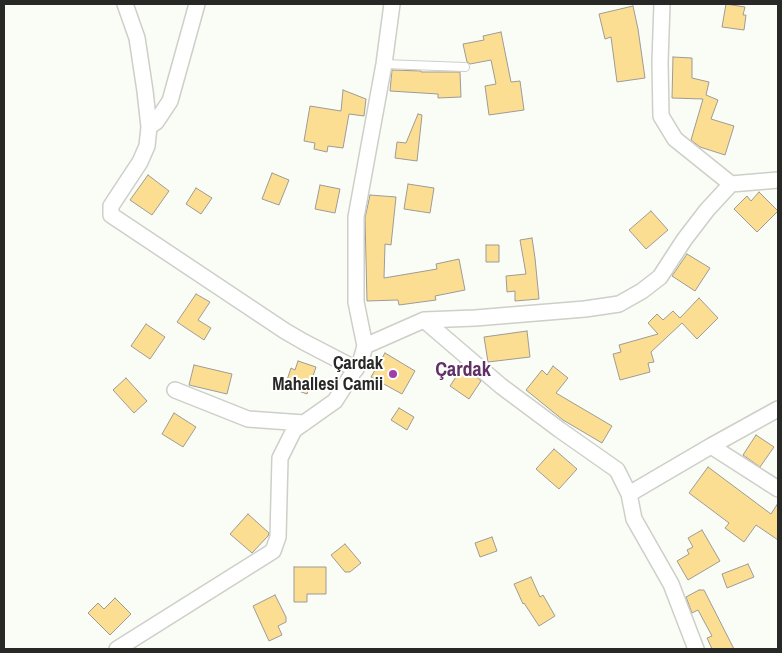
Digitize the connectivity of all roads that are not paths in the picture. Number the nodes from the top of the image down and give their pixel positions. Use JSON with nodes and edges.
{"nodes":[{"id":1,"x":125,"y":4,"type":"edge"},
{"id":2,"x":197,"y":4,"type":"edge"},
{"id":3,"x":392,"y":4,"type":"edge"},
{"id":4,"x":662,"y":4,"type":"edge"},
{"id":5,"x":384,"y":64,"type":"junction"},
{"id":6,"x":464,"y":66,"type":"dead end"},
{"id":7,"x":149,"y":127,"type":"junction"},
{"id":8,"x":778,"y":180,"type":"edge"},
{"id":9,"x":731,"y":184,"type":"junction"},
{"id":10,"x":424,"y":320,"type":"junction"},
{"id":11,"x":365,"y":346,"type":"junction"},
{"id":12,"x":356,"y":368,"type":"junction"},
{"id":13,"x":175,"y":390,"type":"dead end"},
{"id":14,"x":778,"y":409,"type":"edge"},
{"id":15,"x":304,"y":422,"type":"junction"},
{"id":16,"x":711,"y":446,"type":"junction"},
{"id":17,"x":778,"y":488,"type":"edge"},
{"id":18,"x":629,"y":494,"type":"junction"},
{"id":19,"x":117,"y":649,"type":"edge"},
{"id":20,"x":696,"y":649,"type":"edge"}],
"edges":[{"from":1,"to":7,"type":"street"},
{"from":2,"to":7,"type":"street"},
{"from":3,"to":5,"type":"street"},
{"from":4,"to":9,"type":"street"},
{"from":5,"to":6,"type":"lane"},
{"from":5,"to":11,"type":"street"},
{"from":7,"to":12,"type":"street"},
{"from":8,"to":9,"type":"street"},
{"from":9,"to":10,"type":"street"},
{"from":10,"to":11,"type":"street"},
{"from":10,"to":18,"type":"street"},
{"from":11,"to":12,"type":"street"},
{"from":12,"to":15,"type":"street"},
{"from":13,"to":15,"type":"street"},
{"from":14,"to":16,"type":"street"},
{"from":15,"to":19,"type":"street"},
{"from":16,"to":17,"type":"street"},
{"from":16,"to":18,"type":"street"},
{"from":18,"to":20,"type":"street"}]}
